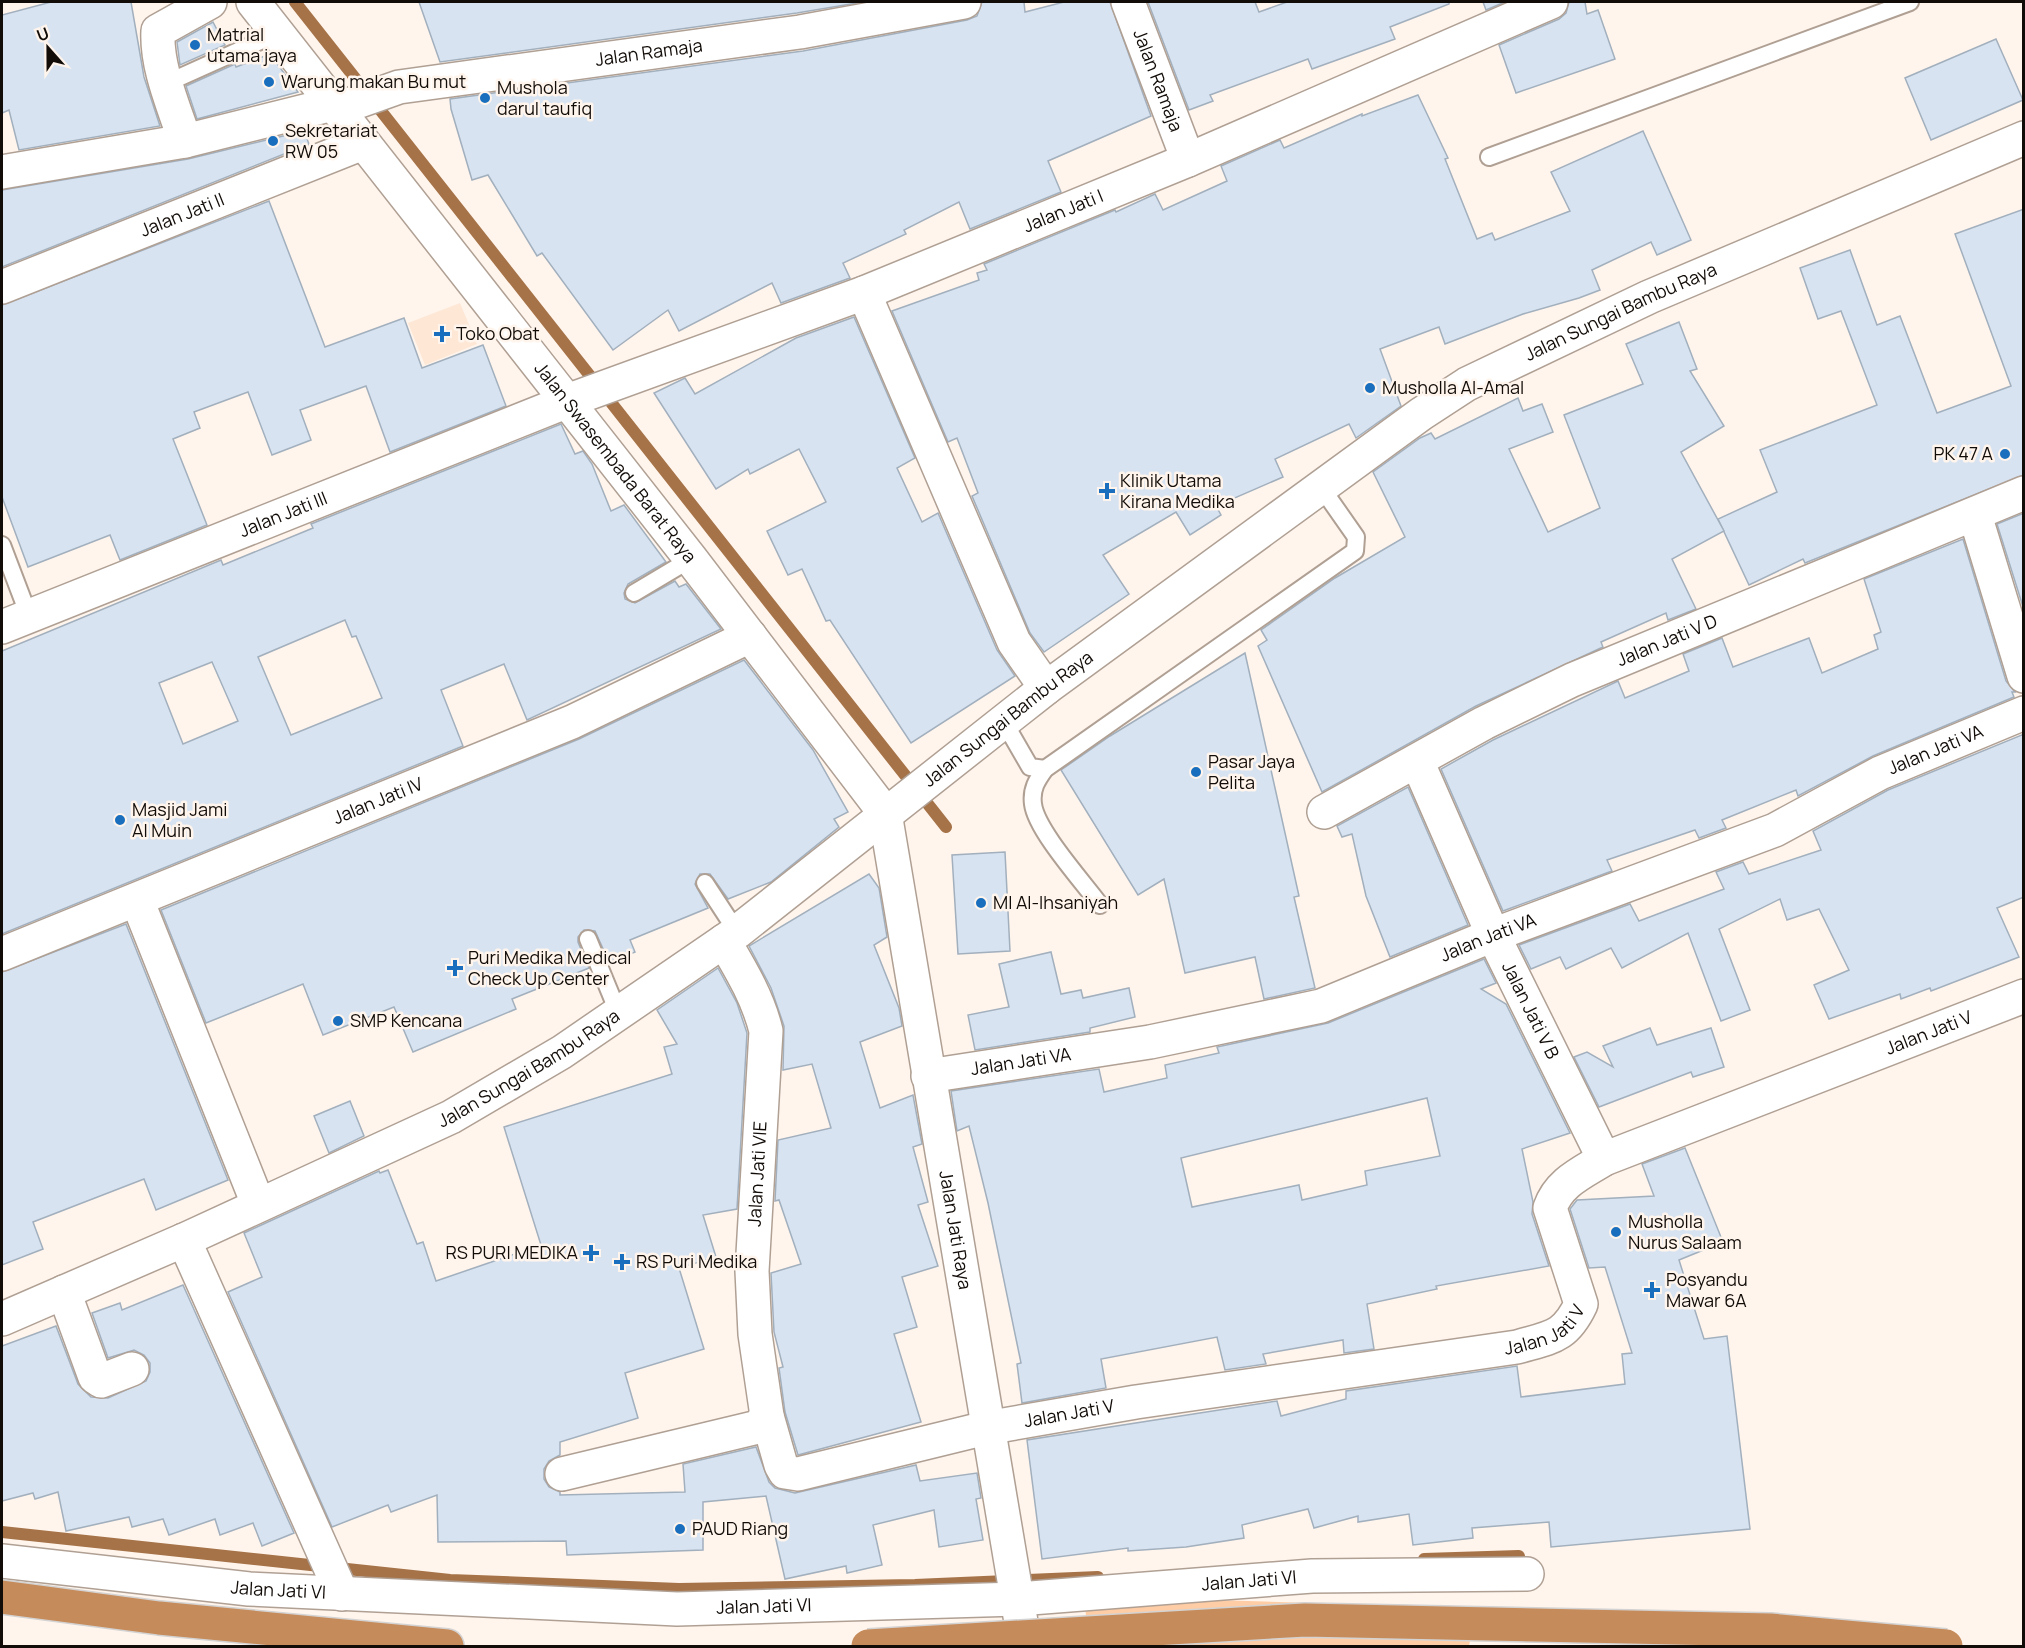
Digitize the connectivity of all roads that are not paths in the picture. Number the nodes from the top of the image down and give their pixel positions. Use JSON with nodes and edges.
{"nodes":[{"id":1,"x":210,"y":2,"type":"edge"},
{"id":2,"x":254,"y":2,"type":"edge"},
{"id":3,"x":964,"y":2,"type":"edge"},
{"id":4,"x":1128,"y":2,"type":"edge"},
{"id":5,"x":1551,"y":2,"type":"edge"},
{"id":6,"x":1910,"y":2,"type":"edge"},
{"id":7,"x":278,"y":33,"type":"junction"},
{"id":8,"x":167,"y":83,"type":"junction"},
{"id":9,"x":342,"y":105,"type":"junction"},
{"id":10,"x":2024,"y":138,"type":"edge"},
{"id":11,"x":185,"y":141,"type":"junction"},
{"id":12,"x":363,"y":143,"type":"junction"},
{"id":13,"x":1489,"y":157,"type":"dead end"},
{"id":14,"x":1188,"y":160,"type":"junction"},
{"id":15,"x":2,"y":172,"type":"edge"},
{"id":16,"x":2,"y":287,"type":"edge"},
{"id":17,"x":864,"y":293,"type":"junction"},
{"id":18,"x":573,"y":400,"type":"junction"},
{"id":19,"x":1321,"y":487,"type":"junction"},
{"id":20,"x":2024,"y":494,"type":"edge"},
{"id":21,"x":1975,"y":515,"type":"junction"},
{"id":22,"x":2,"y":545,"type":"edge"},
{"id":23,"x":691,"y":559,"type":"junction"},
{"id":24,"x":634,"y":593,"type":"dead end"},
{"id":25,"x":15,"y":622,"type":"edge"},
{"id":26,"x":750,"y":636,"type":"junction"},
{"id":27,"x":2024,"y":676,"type":"edge"},
{"id":28,"x":1046,"y":688,"type":"junction"},
{"id":29,"x":2024,"y":713,"type":"edge"},
{"id":30,"x":1004,"y":722,"type":"junction"},
{"id":31,"x":1417,"y":761,"type":"junction"},
{"id":32,"x":1045,"y":769,"type":"junction"},
{"id":33,"x":889,"y":810,"type":"junction"},
{"id":34,"x":1324,"y":812,"type":"dead end"},
{"id":35,"x":705,"y":883,"type":"dead end"},
{"id":36,"x":137,"y":900,"type":"junction"},
{"id":37,"x":1100,"y":905,"type":"dead end"},
{"id":38,"x":1492,"y":935,"type":"junction"},
{"id":39,"x":730,"y":936,"type":"junction"},
{"id":40,"x":588,"y":939,"type":"dead end"},
{"id":41,"x":2,"y":954,"type":"edge"},
{"id":42,"x":2024,"y":996,"type":"edge"},
{"id":43,"x":618,"y":1012,"type":"junction"},
{"id":44,"x":944,"y":1074,"type":"junction"},
{"id":45,"x":1604,"y":1159,"type":"junction"},
{"id":46,"x":258,"y":1204,"type":"junction"},
{"id":47,"x":184,"y":1240,"type":"junction"},
{"id":48,"x":64,"y":1292,"type":"junction"},
{"id":49,"x":2,"y":1318,"type":"edge"},
{"id":50,"x":132,"y":1369,"type":"dead end"},
{"id":51,"x":767,"y":1416,"type":"junction"},
{"id":52,"x":999,"y":1426,"type":"junction"},
{"id":53,"x":562,"y":1474,"type":"dead end"},
{"id":54,"x":2,"y":1561,"type":"edge"},
{"id":55,"x":1527,"y":1574,"type":"dead end"},
{"id":56,"x":335,"y":1577,"type":"junction"},
{"id":57,"x":1033,"y":1595,"type":"junction"},
{"id":58,"x":2,"y":1597,"type":"edge"},
{"id":59,"x":447,"y":1647,"type":"edge"},
{"id":60,"x":868,"y":1647,"type":"edge"},
{"id":61,"x":1024,"y":1647,"type":"edge"},
{"id":62,"x":1946,"y":1647,"type":"edge"}],
"edges":[{"from":1,"to":8,"type":"street"},
{"from":2,"to":7,"type":"street","name":"Jalan Swasembada Barat Raya"},
{"from":3,"to":9,"type":"street","name":"Jalan Ramaja"},
{"from":4,"to":14,"type":"street","name":"Jalan Ramaja"},
{"from":5,"to":14,"type":"street","name":"Jalan Jati I"},
{"from":6,"to":13,"type":"lane"},
{"from":7,"to":8,"type":"lane"},
{"from":7,"to":9,"type":"street","name":"Jalan Swasembada Barat Raya"},
{"from":8,"to":11,"type":"street"},
{"from":9,"to":11,"type":"street"},
{"from":9,"to":12,"type":"street","name":"Jalan Swasembada Barat Raya"},
{"from":10,"to":19,"type":"street","name":"Jalan Sungai Bambu Raya"},
{"from":11,"to":15,"type":"street"},
{"from":12,"to":16,"type":"street","name":"Jalan Jati II"},
{"from":12,"to":18,"type":"street","name":"Jalan Swasembada Barat Raya"},
{"from":14,"to":17,"type":"street","name":"Jalan Jati I"},
{"from":17,"to":18,"type":"street","name":"Jalan Jati I"},
{"from":17,"to":28,"type":"street"},
{"from":18,"to":23,"type":"street","name":"Jalan Swasembada Barat Raya"},
{"from":18,"to":25,"type":"street","name":"Jalan Jati III"},
{"from":19,"to":28,"type":"street","name":"Jalan Sungai Bambu Raya"},
{"from":19,"to":32,"type":"lane"},
{"from":20,"to":21,"type":"street","name":"Jalan Jati V D"},
{"from":21,"to":27,"type":"street"},
{"from":21,"to":31,"type":"street","name":"Jalan Jati V D"},
{"from":22,"to":25,"type":"lane"},
{"from":23,"to":24,"type":"lane"},
{"from":23,"to":26,"type":"street","name":"Jalan Swasembada Barat Raya"},
{"from":26,"to":33,"type":"street","name":"Jalan Swasembada Barat Raya"},
{"from":26,"to":36,"type":"street","name":"Jalan Jati IV"},
{"from":28,"to":30,"type":"street","name":"Jalan Sungai Bambu Raya"},
{"from":29,"to":38,"type":"street","name":"Jalan Jati VA"},
{"from":30,"to":32,"type":"lane"},
{"from":30,"to":33,"type":"street","name":"Jalan Sungai Bambu Raya"},
{"from":31,"to":34,"type":"street","name":"Jalan Jati V D"},
{"from":31,"to":38,"type":"street","name":"Jalan Jati V B"},
{"from":32,"to":37,"type":"lane"},
{"from":33,"to":39,"type":"street","name":"Jalan Sungai Bambu Raya"},
{"from":33,"to":44,"type":"street","name":"Jalan Jati Raya"},
{"from":35,"to":39,"type":"lane"},
{"from":36,"to":41,"type":"street","name":"Jalan Jati IV"},
{"from":36,"to":46,"type":"street"},
{"from":38,"to":44,"type":"street","name":"Jalan Jati VA"},
{"from":38,"to":45,"type":"street","name":"Jalan Jati V B"},
{"from":39,"to":43,"type":"street","name":"Jalan Sungai Bambu Raya"},
{"from":39,"to":51,"type":"street","name":"Jalan Jati VIE"},
{"from":40,"to":43,"type":"lane"},
{"from":42,"to":45,"type":"street","name":"Jalan Jati V"},
{"from":43,"to":46,"type":"street","name":"Jalan Sungai Bambu Raya"},
{"from":44,"to":52,"type":"street","name":"Jalan Jati Raya"},
{"from":45,"to":52,"type":"street","name":"Jalan Jati V"},
{"from":46,"to":47,"type":"street","name":"Jalan Sungai Bambu Raya"},
{"from":47,"to":48,"type":"street","name":"Jalan Sungai Bambu Raya"},
{"from":47,"to":56,"type":"street"},
{"from":48,"to":49,"type":"street","name":"Jalan Sungai Bambu Raya"},
{"from":48,"to":50,"type":"street"},
{"from":51,"to":52,"type":"street","name":"Jalan Jati VIE"},
{"from":51,"to":53,"type":"street"},
{"from":52,"to":57,"type":"street","name":"Jalan Jati Raya"},
{"from":54,"to":56,"type":"street","name":"Jalan Jati VI"},
{"from":55,"to":57,"type":"street","name":"Jalan Jati VI"},
{"from":56,"to":57,"type":"street","name":"Jalan Jati VI"},
{"from":57,"to":61,"type":"street","name":"Jalan Jati Raya"},
{"from":58,"to":59,"type":"highway"},
{"from":60,"to":62,"type":"highway","bridge":true}]}
